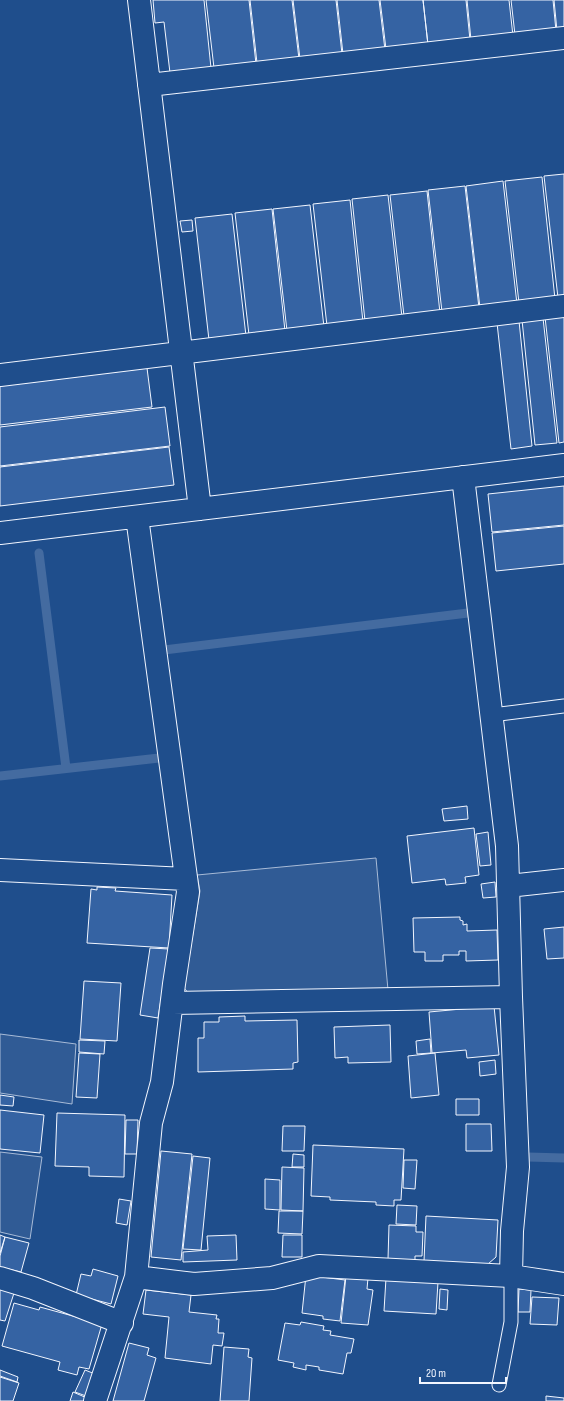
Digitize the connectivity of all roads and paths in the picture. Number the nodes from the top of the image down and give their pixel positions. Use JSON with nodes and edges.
{"nodes":[{"id":1,"x":138,"y":0,"type":"edge"},
{"id":2,"x":564,"y":38,"type":"edge"},
{"id":3,"x":149,"y":86,"type":"junction"},
{"id":4,"x":564,"y":306,"type":"edge"},
{"id":5,"x":182,"y":353,"type":"junction"},
{"id":6,"x":0,"y":375,"type":"edge"},
{"id":7,"x":564,"y":465,"type":"edge"},
{"id":8,"x":463,"y":477,"type":"junction"},
{"id":9,"x":200,"y":509,"type":"junction"},
{"id":10,"x":136,"y":517,"type":"junction"},
{"id":11,"x":0,"y":533,"type":"edge"},
{"id":12,"x":564,"y":706,"type":"edge"},
{"id":13,"x":492,"y":715,"type":"junction"},
{"id":14,"x":0,"y":870,"type":"edge"},
{"id":15,"x":186,"y":879,"type":"junction"},
{"id":16,"x":564,"y":880,"type":"edge"},
{"id":17,"x":508,"y":886,"type":"junction"},
{"id":18,"x":511,"y":997,"type":"junction"},
{"id":19,"x":173,"y":1003,"type":"junction"},
{"id":20,"x":511,"y":1276,"type":"junction"},
{"id":21,"x":136,"y":1277,"type":"junction"},
{"id":22,"x":0,"y":1278,"type":"edge"},
{"id":23,"x":564,"y":1284,"type":"edge"},
{"id":24,"x":122,"y":1323,"type":"junction"},
{"id":25,"x":499,"y":1385,"type":"dead end"},
{"id":26,"x":95,"y":1401,"type":"edge"}],
"edges":[{"from":1,"to":3,"type":"street"},
{"from":2,"to":3,"type":"street"},
{"from":3,"to":5,"type":"street"},
{"from":4,"to":5,"type":"street"},
{"from":5,"to":6,"type":"street"},
{"from":5,"to":9,"type":"street"},
{"from":7,"to":8,"type":"street"},
{"from":8,"to":9,"type":"street"},
{"from":8,"to":13,"type":"street"},
{"from":9,"to":10,"type":"street"},
{"from":10,"to":11,"type":"street"},
{"from":10,"to":15,"type":"street"},
{"from":12,"to":13,"type":"lane"},
{"from":13,"to":17,"type":"street"},
{"from":14,"to":15,"type":"street"},
{"from":15,"to":19,"type":"street"},
{"from":16,"to":17,"type":"street"},
{"from":17,"to":18,"type":"street"},
{"from":18,"to":19,"type":"street"},
{"from":18,"to":20,"type":"street"},
{"from":19,"to":21,"type":"street"},
{"from":20,"to":21,"type":"street"},
{"from":20,"to":23,"type":"street"},
{"from":20,"to":25,"type":"lane"},
{"from":21,"to":24,"type":"street"},
{"from":22,"to":24,"type":"street"},
{"from":24,"to":26,"type":"street"}]}
